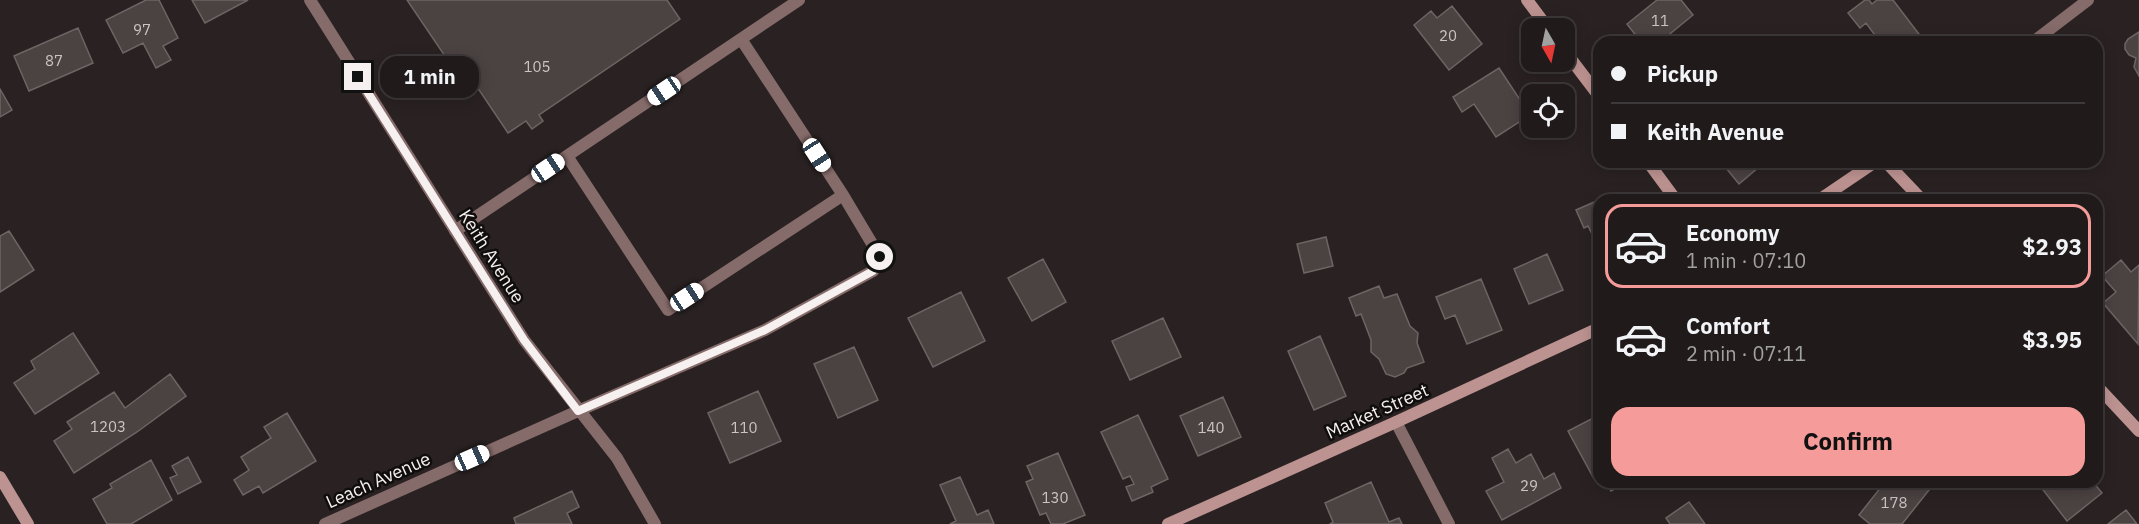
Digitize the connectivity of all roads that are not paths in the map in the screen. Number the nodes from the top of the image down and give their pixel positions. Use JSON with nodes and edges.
{"nodes":[{"id":1,"x":310,"y":0,"type":"edge"},
{"id":2,"x":799,"y":0,"type":"edge"},
{"id":3,"x":1527,"y":0,"type":"edge"},
{"id":4,"x":2088,"y":0,"type":"edge"},
{"id":5,"x":1540,"y":18,"type":"edge"},
{"id":6,"x":2041,"y":36,"type":"edge"},
{"id":7,"x":741,"y":39,"type":"junction"},
{"id":8,"x":1575,"y":64,"type":"edge"},
{"id":9,"x":1593,"y":88,"type":"edge"},
{"id":10,"x":567,"y":156,"type":"junction"},
{"id":11,"x":1652,"y":168,"type":"edge"},
{"id":12,"x":1866,"y":168,"type":"edge"},
{"id":13,"x":1892,"y":168,"type":"edge"},
{"id":14,"x":1672,"y":194,"type":"edge"},
{"id":15,"x":1828,"y":194,"type":"edge"},
{"id":16,"x":1916,"y":194,"type":"edge"},
{"id":17,"x":843,"y":195,"type":"junction"},
{"id":18,"x":455,"y":231,"type":"junction"},
{"id":19,"x":1593,"y":331,"type":"edge"},
{"id":20,"x":2103,"y":392,"type":"edge"},
{"id":21,"x":578,"y":411,"type":"junction"},
{"id":22,"x":1396,"y":422,"type":"junction"},
{"id":23,"x":2139,"y":431,"type":"edge"},
{"id":24,"x":0,"y":477,"type":"edge"},
{"id":25,"x":28,"y":524,"type":"edge"},
{"id":26,"x":325,"y":524,"type":"edge"},
{"id":27,"x":655,"y":524,"type":"edge"},
{"id":28,"x":1168,"y":524,"type":"edge"},
{"id":29,"x":1449,"y":524,"type":"edge"}],
"edges":[{"from":1,"to":18,"type":"street","name":"Keith Avenue"},
{"from":2,"to":7,"type":"street"},
{"from":3,"to":5,"type":"main road"},
{"from":4,"to":6,"type":"street"},
{"from":7,"to":10,"type":"street"},
{"from":7,"to":17,"type":"street"},
{"from":8,"to":9,"type":"main road"},
{"from":10,"to":17,"type":"street"},
{"from":10,"to":18,"type":"street"},
{"from":11,"to":14,"type":"main road"},
{"from":12,"to":15,"type":"main road"},
{"from":13,"to":16,"type":"main road"},
{"from":17,"to":21,"type":"street","name":"Leach Avenue"},
{"from":18,"to":21,"type":"street","name":"Keith Avenue"},
{"from":19,"to":22,"type":"main road","name":"Market Street"},
{"from":20,"to":23,"type":"main road"},
{"from":21,"to":26,"type":"street","name":"Leach Avenue"},
{"from":21,"to":27,"type":"street","name":"Keith Avenue"},
{"from":22,"to":28,"type":"main road","name":"Market Street"},
{"from":22,"to":29,"type":"street"},
{"from":24,"to":25,"type":"main road"}]}
